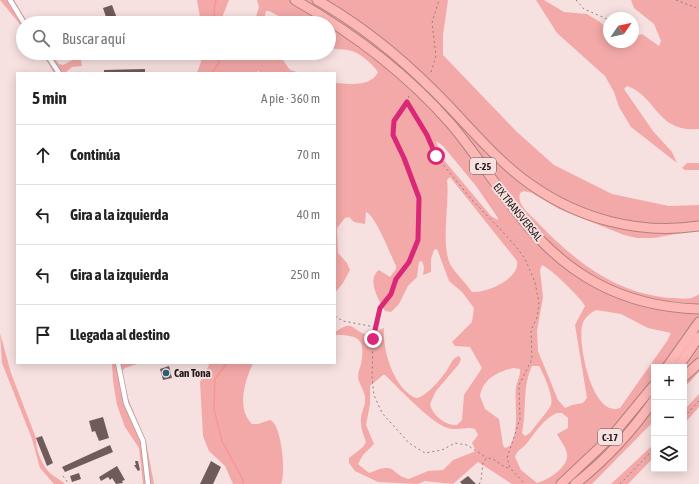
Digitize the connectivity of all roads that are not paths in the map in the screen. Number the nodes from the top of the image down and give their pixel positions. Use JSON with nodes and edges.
{"nodes":[{"id":1,"x":10,"y":0,"type":"edge"},
{"id":2,"x":295,"y":0,"type":"edge"},
{"id":3,"x":317,"y":0,"type":"edge"},
{"id":4,"x":20,"y":16,"type":"edge"},
{"id":5,"x":321,"y":16,"type":"edge"},
{"id":6,"x":336,"y":26,"type":"edge"},
{"id":7,"x":51,"y":60,"type":"edge"},
{"id":8,"x":58,"y":72,"type":"edge"},
{"id":9,"x":699,"y":226,"type":"edge"},
{"id":10,"x":699,"y":309,"type":"edge"},
{"id":11,"x":699,"y":322,"type":"edge"},
{"id":12,"x":699,"y":337,"type":"edge"},
{"id":13,"x":699,"y":363,"type":"edge"},
{"id":14,"x":118,"y":364,"type":"edge"},
{"id":15,"x":669,"y":364,"type":"edge"},
{"id":16,"x":680,"y":364,"type":"edge"},
{"id":17,"x":687,"y":374,"type":"edge"},
{"id":18,"x":651,"y":388,"type":"edge"},
{"id":19,"x":651,"y":404,"type":"edge"},
{"id":20,"x":651,"y":411,"type":"edge"},
{"id":21,"x":639,"y":421,"type":"junction"},
{"id":22,"x":148,"y":484,"type":"edge"},
{"id":23,"x":560,"y":484,"type":"edge"},
{"id":24,"x":575,"y":484,"type":"edge"}],
"edges":[{"from":1,"to":4,"type":"street"},
{"from":2,"to":5,"type":"highway","name":"EIX TRANSVERSAL","number":"C-25"},
{"from":3,"to":9,"type":"highway","number":"C-25"},
{"from":6,"to":10,"type":"highway","name":"EIX TRANSVERSAL","number":"C-25"},
{"from":7,"to":8,"type":"street"},
{"from":11,"to":15,"type":"highway"},
{"from":12,"to":16,"type":"highway"},
{"from":13,"to":17,"type":"highway"},
{"from":14,"to":22,"type":"street"},
{"from":18,"to":23,"type":"highway","number":"C-17"},
{"from":19,"to":21,"type":"highway","number":"C-17"},
{"from":20,"to":21,"type":"highway"},
{"from":21,"to":24,"type":"highway","number":"C-17"}]}
